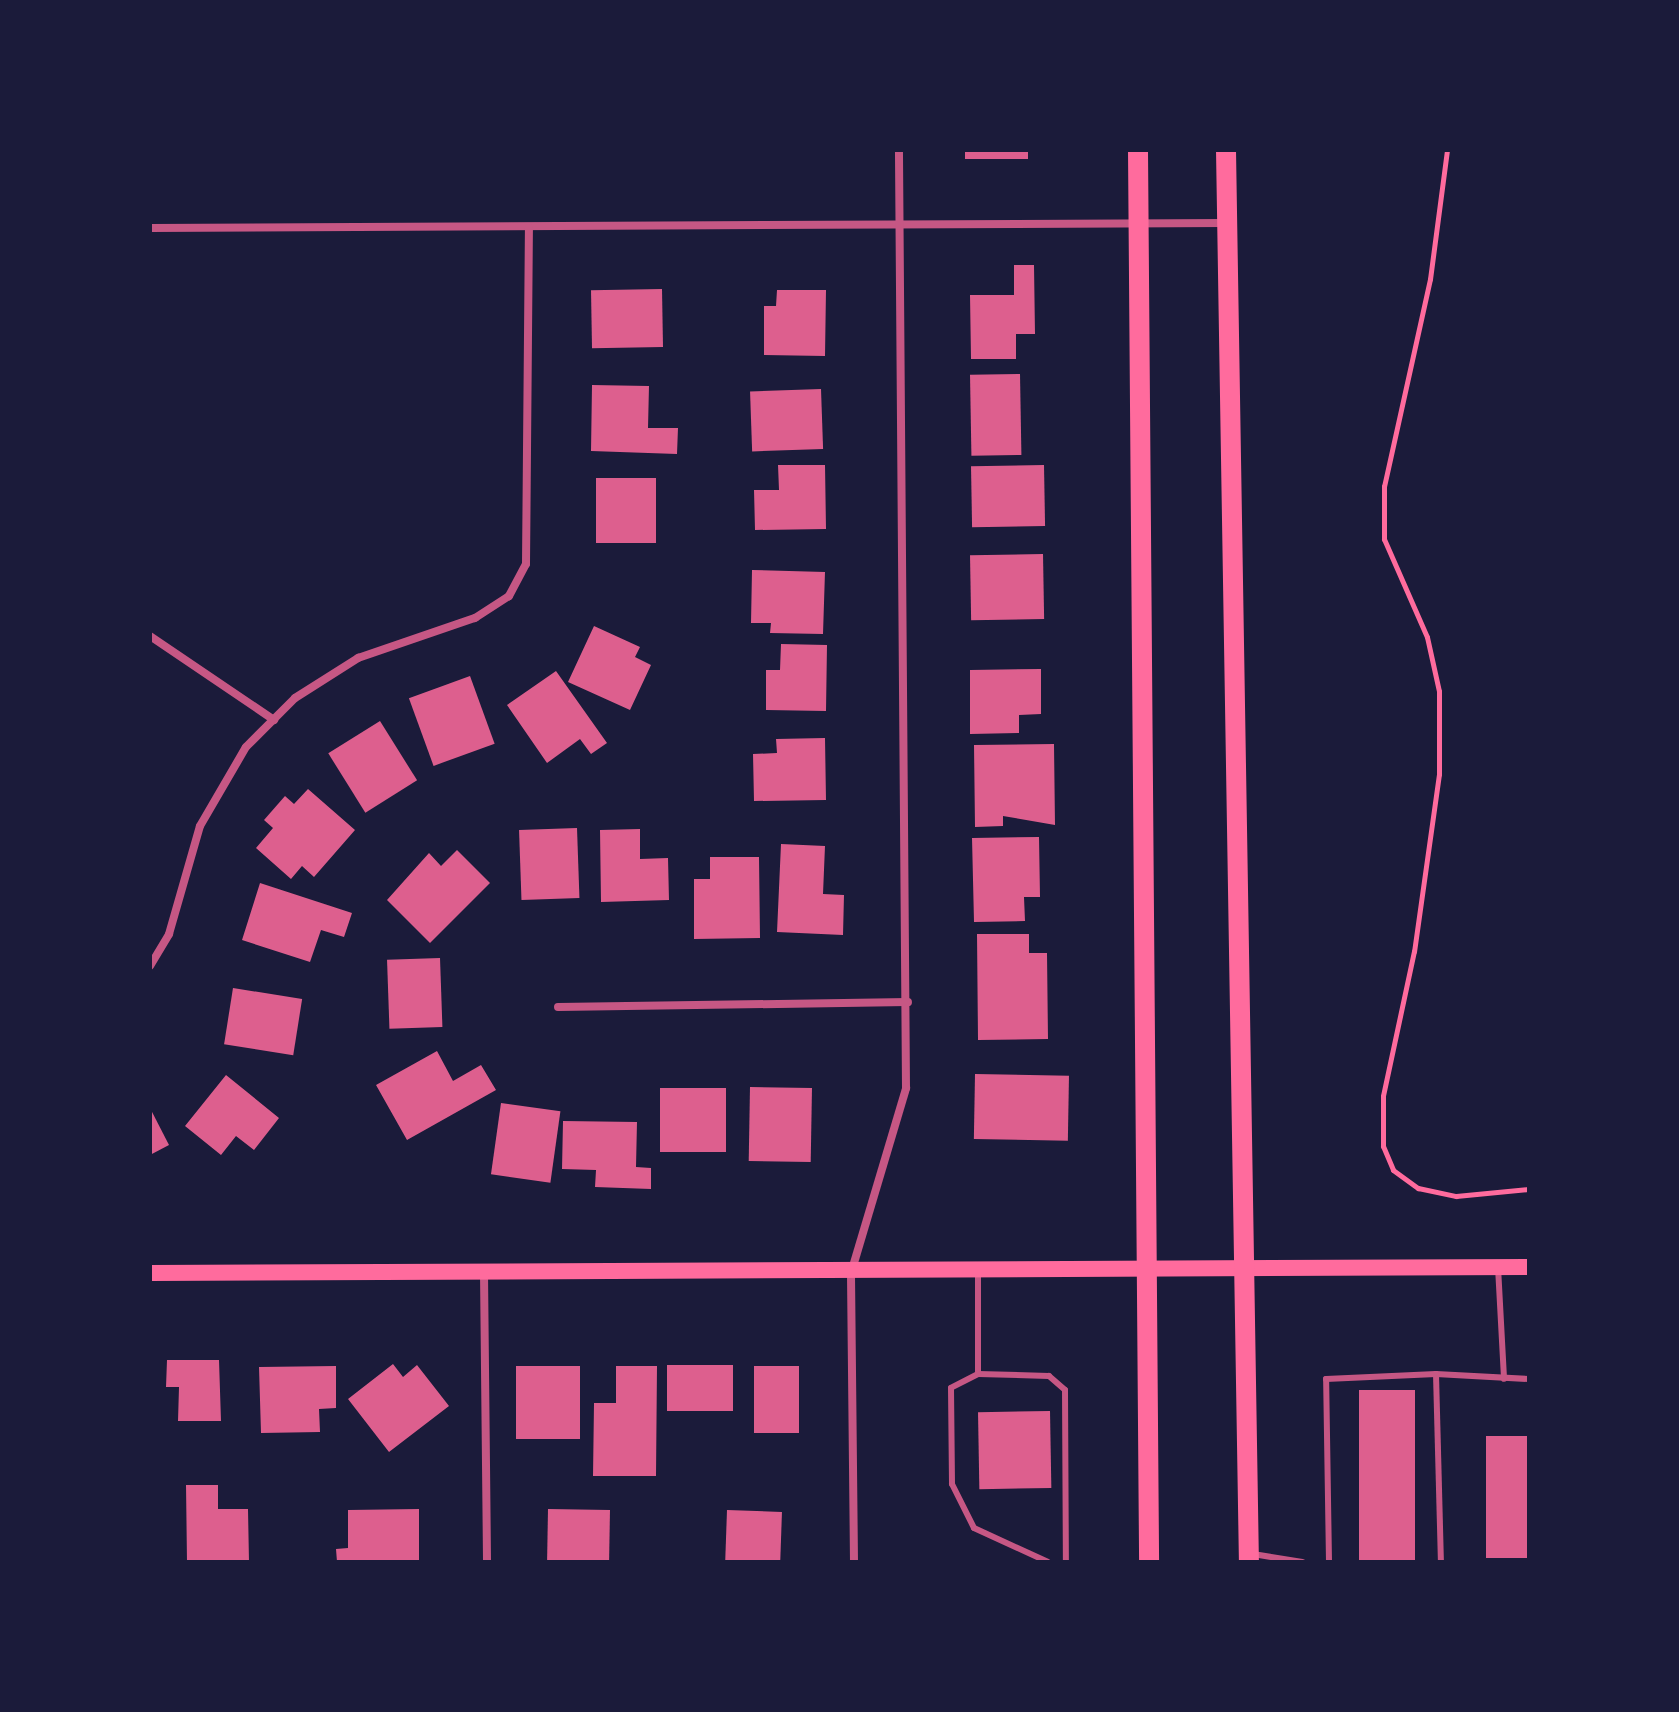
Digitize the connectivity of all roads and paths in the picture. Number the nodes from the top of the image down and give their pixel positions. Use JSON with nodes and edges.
{"nodes":[{"id":1,"x":899,"y":150,"type":"edge"},
{"id":2,"x":1138,"y":150,"type":"edge"},
{"id":3,"x":1226,"y":150,"type":"edge"},
{"id":4,"x":1447,"y":150,"type":"edge"},
{"id":5,"x":900,"y":222,"type":"junction"},
{"id":6,"x":1139,"y":222,"type":"junction"},
{"id":7,"x":1227,"y":223,"type":"junction"},
{"id":8,"x":150,"y":228,"type":"edge"},
{"id":9,"x":529,"y":228,"type":"junction"},
{"id":10,"x":150,"y":636,"type":"edge"},
{"id":11,"x":274,"y":720,"type":"junction"},
{"id":12,"x":150,"y":966,"type":"edge"},
{"id":13,"x":908,"y":1002,"type":"junction"},
{"id":14,"x":558,"y":1007,"type":"dead end"},
{"id":15,"x":1529,"y":1189,"type":"edge"},
{"id":16,"x":1498,"y":1267,"type":"junction"},
{"id":17,"x":1529,"y":1267,"type":"edge"},
{"id":18,"x":1243,"y":1271,"type":"junction"},
{"id":19,"x":1145,"y":1272,"type":"junction"},
{"id":20,"x":150,"y":1273,"type":"edge"},
{"id":21,"x":484,"y":1273,"type":"junction"},
{"id":22,"x":851,"y":1273,"type":"junction"},
{"id":23,"x":978,"y":1273,"type":"junction"},
{"id":24,"x":978,"y":1374,"type":"junction"},
{"id":25,"x":1436,"y":1374,"type":"junction"},
{"id":26,"x":1504,"y":1379,"type":"junction"},
{"id":27,"x":1529,"y":1379,"type":"edge"},
{"id":28,"x":1249,"y":1558,"type":"edge"},
{"id":29,"x":487,"y":1562,"type":"edge"},
{"id":30,"x":854,"y":1562,"type":"edge"},
{"id":31,"x":1048,"y":1562,"type":"edge"},
{"id":32,"x":1066,"y":1562,"type":"edge"},
{"id":33,"x":1149,"y":1562,"type":"edge"},
{"id":34,"x":1302,"y":1562,"type":"edge"},
{"id":35,"x":1329,"y":1562,"type":"edge"},
{"id":36,"x":1441,"y":1562,"type":"edge"}],
"edges":[{"from":1,"to":5,"type":"street"},
{"from":2,"to":6,"type":"main road"},
{"from":3,"to":7,"type":"main road"},
{"from":4,"to":15,"type":"path"},
{"from":5,"to":6,"type":"street"},
{"from":5,"to":9,"type":"street"},
{"from":5,"to":13,"type":"street"},
{"from":6,"to":7,"type":"street"},
{"from":6,"to":19,"type":"main road"},
{"from":7,"to":18,"type":"main road"},
{"from":8,"to":9,"type":"street"},
{"from":9,"to":11,"type":"street"},
{"from":10,"to":11,"type":"street"},
{"from":11,"to":12,"type":"street"},
{"from":13,"to":14,"type":"street"},
{"from":13,"to":22,"type":"street"},
{"from":16,"to":17,"type":"main road"},
{"from":16,"to":18,"type":"main road"},
{"from":16,"to":26,"type":"lane"},
{"from":18,"to":19,"type":"main road"},
{"from":18,"to":28,"type":"main road"},
{"from":19,"to":23,"type":"main road"},
{"from":19,"to":33,"type":"main road"},
{"from":20,"to":21,"type":"main road"},
{"from":21,"to":22,"type":"main road"},
{"from":21,"to":29,"type":"street"},
{"from":22,"to":23,"type":"main road"},
{"from":22,"to":30,"type":"street"},
{"from":23,"to":24,"type":"lane"},
{"from":24,"to":31,"type":"lane"},
{"from":24,"to":32,"type":"lane"},
{"from":25,"to":26,"type":"lane"},
{"from":25,"to":35,"type":"lane"},
{"from":25,"to":36,"type":"lane"},
{"from":26,"to":27,"type":"lane"},
{"from":28,"to":34,"type":"lane"}]}
